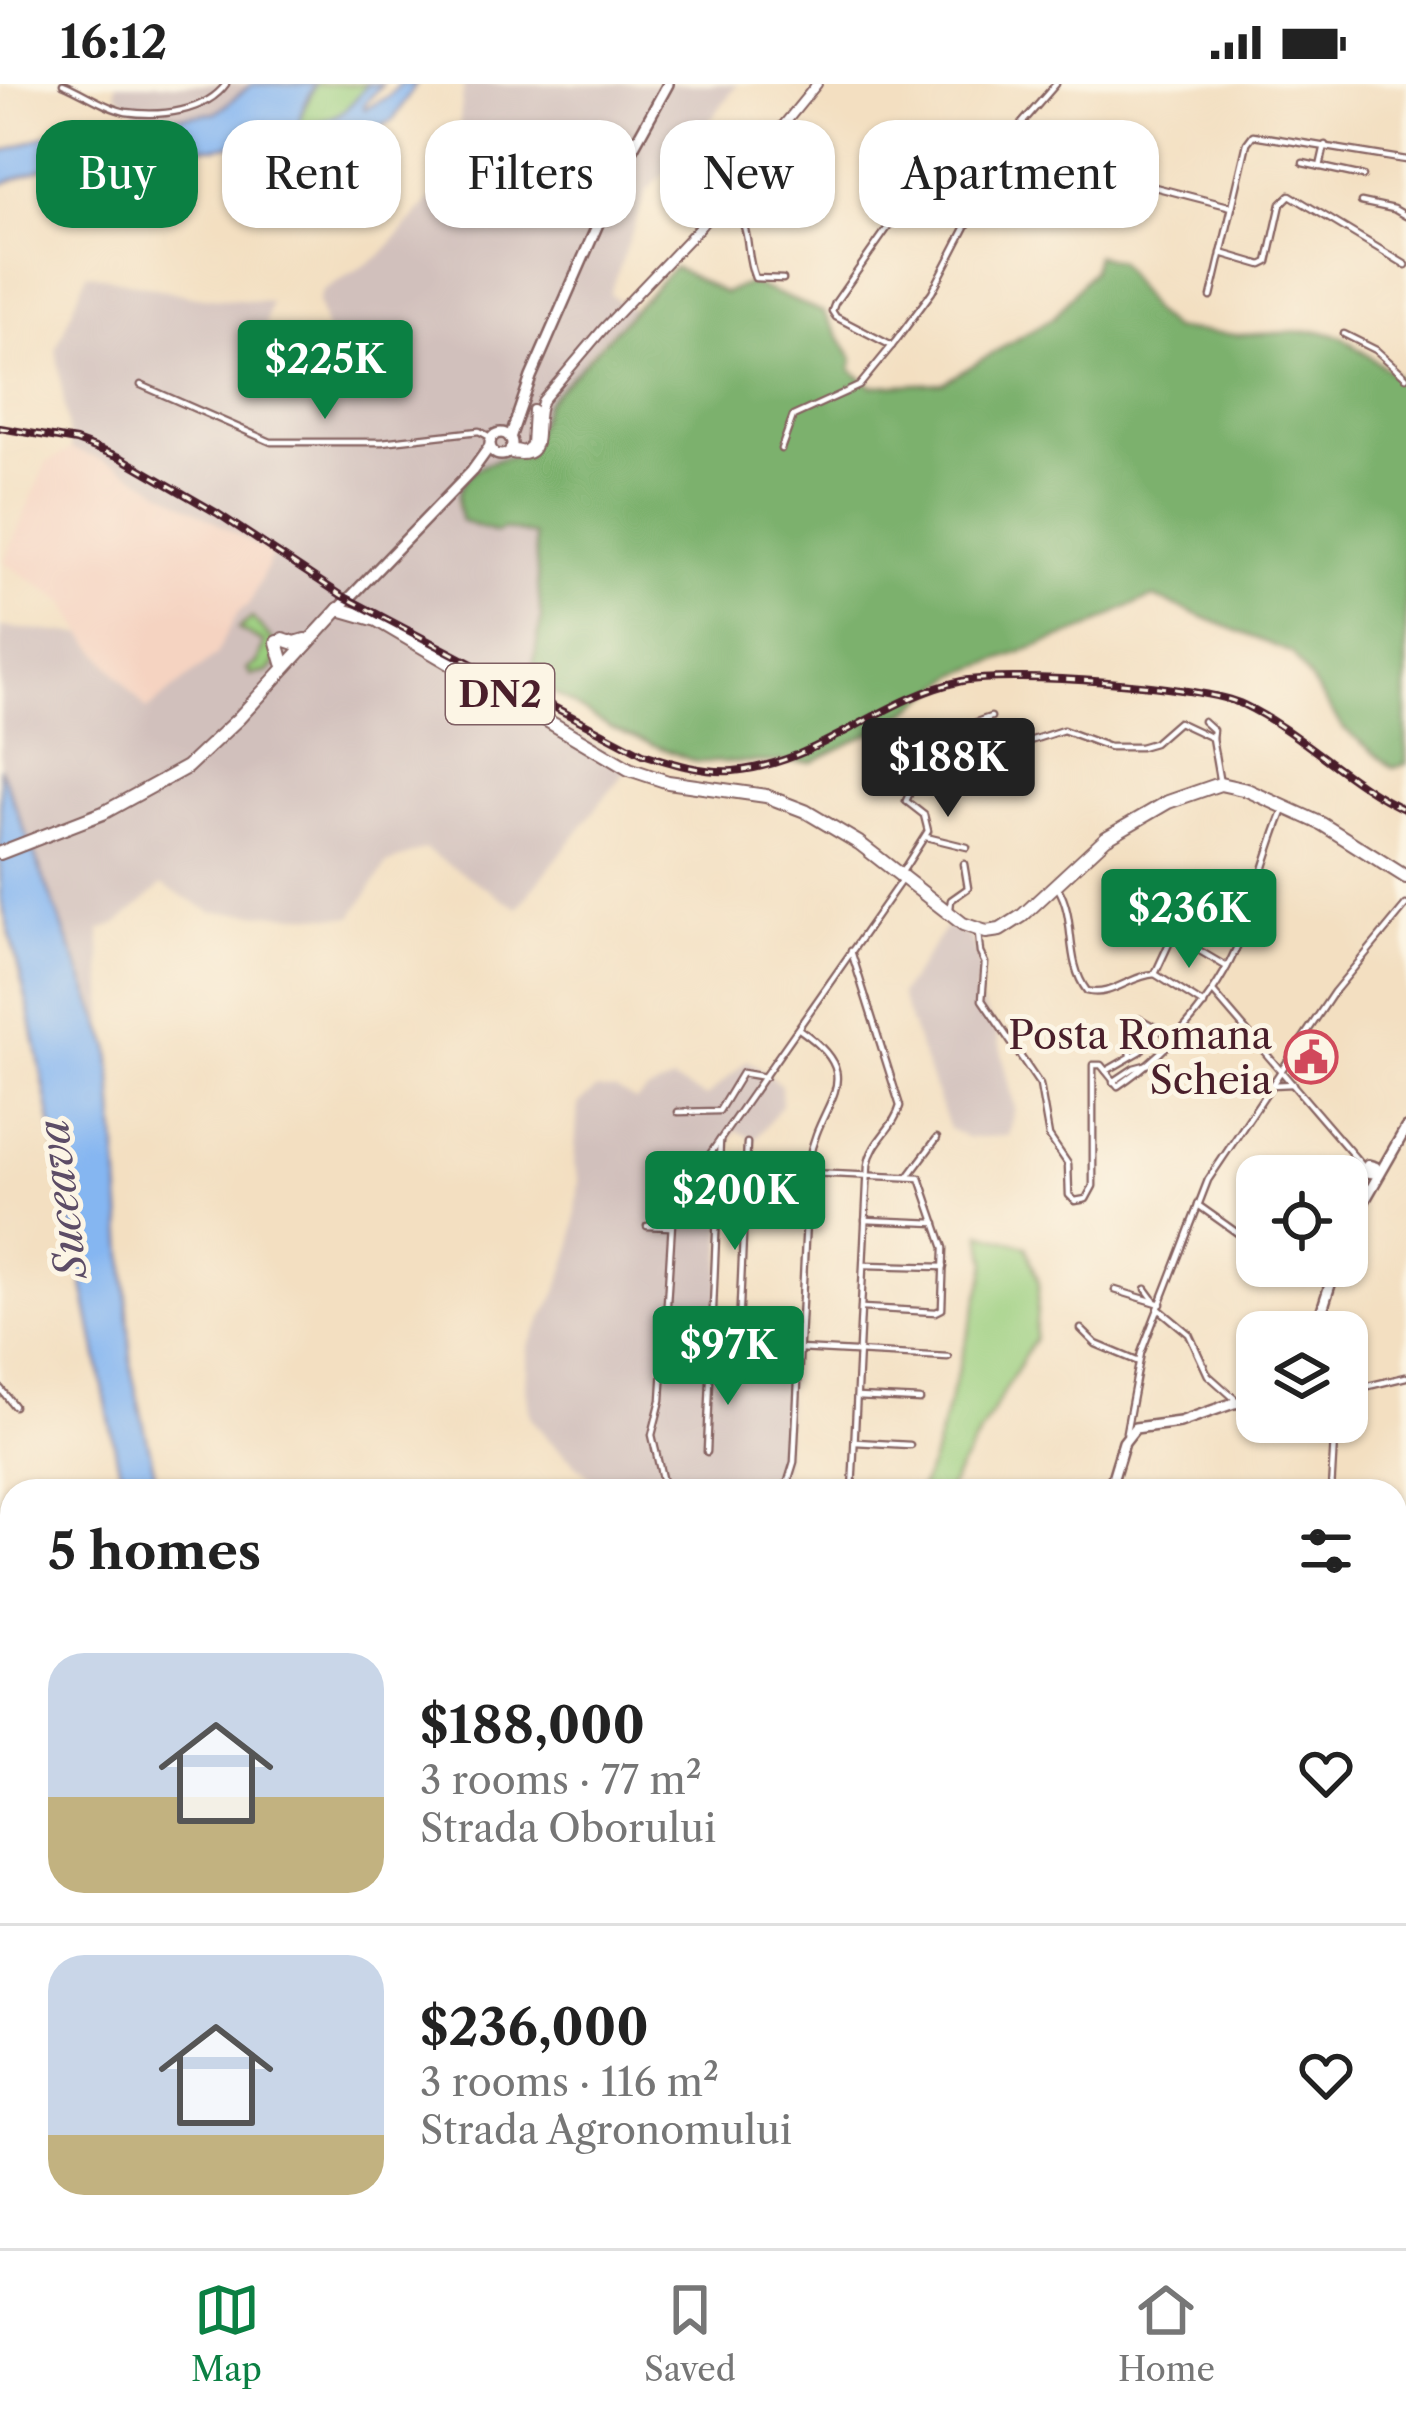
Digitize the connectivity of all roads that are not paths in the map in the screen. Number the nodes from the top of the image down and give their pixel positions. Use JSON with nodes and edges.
{"nodes":[{"id":1,"x":63,"y":84,"type":"edge"},
{"id":2,"x":226,"y":84,"type":"edge"},
{"id":3,"x":668,"y":84,"type":"edge"},
{"id":4,"x":817,"y":84,"type":"edge"},
{"id":5,"x":1056,"y":84,"type":"edge"},
{"id":6,"x":788,"y":120,"type":"edge"},
{"id":7,"x":1025,"y":120,"type":"edge"},
{"id":8,"x":1325,"y":145,"type":"junction"},
{"id":9,"x":1406,"y":160,"type":"edge"},
{"id":10,"x":1303,"y":163,"type":"dead end"},
{"id":11,"x":1320,"y":167,"type":"junction"},
{"id":12,"x":1364,"y":176,"type":"dead end"},
{"id":13,"x":1159,"y":188,"type":"edge"},
{"id":14,"x":1361,"y":202,"type":"dead end"},
{"id":15,"x":1232,"y":207,"type":"junction"},
{"id":16,"x":1406,"y":216,"type":"edge"},
{"id":17,"x":698,"y":228,"type":"edge"},
{"id":18,"x":746,"y":228,"type":"edge"},
{"id":19,"x":888,"y":228,"type":"edge"},
{"id":20,"x":965,"y":228,"type":"edge"},
{"id":21,"x":1221,"y":253,"type":"junction"},
{"id":22,"x":1406,"y":265,"type":"edge"},
{"id":23,"x":783,"y":279,"type":"dead end"},
{"id":24,"x":1210,"y":297,"type":"dead end"},
{"id":25,"x":1344,"y":334,"type":"dead end"},
{"id":26,"x":892,"y":346,"type":"junction"},
{"id":27,"x":1406,"y":377,"type":"edge"},
{"id":28,"x":530,"y":383,"type":"junction"},
{"id":29,"x":141,"y":385,"type":"dead end"},
{"id":30,"x":554,"y":386,"type":"junction"},
{"id":31,"x":541,"y":397,"type":"junction"},
{"id":32,"x":493,"y":439,"type":"junction"},
{"id":33,"x":507,"y":448,"type":"junction"},
{"id":34,"x":781,"y":448,"type":"dead end"},
{"id":35,"x":472,"y":471,"type":"junction"},
{"id":36,"x":339,"y":609,"type":"junction"},
{"id":37,"x":304,"y":640,"type":"junction"},
{"id":38,"x":283,"y":663,"type":"junction"},
{"id":39,"x":991,"y":717,"type":"dead end"},
{"id":40,"x":1203,"y":721,"type":"dead end"},
{"id":41,"x":224,"y":732,"type":"junction"},
{"id":42,"x":1212,"y":738,"type":"junction"},
{"id":43,"x":943,"y":740,"type":"junction"},
{"id":44,"x":1220,"y":784,"type":"junction"},
{"id":45,"x":1284,"y":810,"type":"junction"},
{"id":46,"x":926,"y":836,"type":"junction"},
{"id":47,"x":967,"y":847,"type":"dead end"},
{"id":48,"x":0,"y":853,"type":"edge"},
{"id":49,"x":964,"y":864,"type":"dead end"},
{"id":50,"x":901,"y":877,"type":"junction"},
{"id":51,"x":1406,"y":877,"type":"edge"},
{"id":52,"x":1056,"y":886,"type":"junction"},
{"id":53,"x":1406,"y":904,"type":"edge"},
{"id":54,"x":950,"y":914,"type":"junction"},
{"id":55,"x":978,"y":931,"type":"junction"},
{"id":56,"x":850,"y":950,"type":"junction"},
{"id":57,"x":1227,"y":967,"type":"junction"},
{"id":58,"x":1155,"y":974,"type":"junction"},
{"id":59,"x":1214,"y":993,"type":"junction"},
{"id":60,"x":1204,"y":1005,"type":"junction"},
{"id":61,"x":798,"y":1028,"type":"junction"},
{"id":62,"x":1158,"y":1028,"type":"junction"},
{"id":63,"x":1174,"y":1038,"type":"junction"},
{"id":64,"x":1131,"y":1055,"type":"junction"},
{"id":65,"x":1270,"y":1055,"type":"junction"},
{"id":66,"x":1290,"y":1055,"type":"junction"},
{"id":67,"x":1281,"y":1069,"type":"junction"},
{"id":68,"x":1106,"y":1071,"type":"junction"},
{"id":69,"x":765,"y":1077,"type":"junction"},
{"id":70,"x":1292,"y":1082,"type":"junction"},
{"id":71,"x":1271,"y":1085,"type":"junction"},
{"id":72,"x":678,"y":1112,"type":"dead end"},
{"id":73,"x":1406,"y":1128,"type":"edge"},
{"id":74,"x":938,"y":1138,"type":"dead end"},
{"id":75,"x":720,"y":1140,"type":"junction"},
{"id":76,"x":747,"y":1143,"type":"dead end"},
{"id":77,"x":746,"y":1170,"type":"junction"},
{"id":78,"x":1372,"y":1170,"type":"junction"},
{"id":79,"x":807,"y":1174,"type":"junction"},
{"id":80,"x":867,"y":1177,"type":"junction"},
{"id":81,"x":908,"y":1178,"type":"junction"},
{"id":82,"x":1368,"y":1191,"type":"edge"},
{"id":83,"x":1197,"y":1205,"type":"junction"},
{"id":84,"x":865,"y":1220,"type":"junction"},
{"id":85,"x":936,"y":1223,"type":"junction"},
{"id":86,"x":647,"y":1226,"type":"dead end"},
{"id":87,"x":671,"y":1227,"type":"junction"},
{"id":88,"x":1236,"y":1232,"type":"edge"},
{"id":89,"x":863,"y":1264,"type":"junction"},
{"id":90,"x":944,"y":1268,"type":"junction"},
{"id":91,"x":1146,"y":1289,"type":"dead end"},
{"id":92,"x":1115,"y":1290,"type":"dead end"},
{"id":93,"x":1154,"y":1300,"type":"junction"},
{"id":94,"x":1160,"y":1307,"type":"junction"},
{"id":95,"x":861,"y":1308,"type":"junction"},
{"id":96,"x":739,"y":1329,"type":"dead end"},
{"id":97,"x":1081,"y":1329,"type":"dead end"},
{"id":98,"x":799,"y":1349,"type":"junction"},
{"id":99,"x":858,"y":1352,"type":"junction"},
{"id":100,"x":948,"y":1357,"type":"dead end"},
{"id":101,"x":1138,"y":1362,"type":"junction"},
{"id":102,"x":663,"y":1364,"type":"junction"},
{"id":103,"x":709,"y":1364,"type":"junction"},
{"id":104,"x":1406,"y":1378,"type":"edge"},
{"id":105,"x":1368,"y":1386,"type":"edge"},
{"id":106,"x":0,"y":1388,"type":"edge"},
{"id":107,"x":856,"y":1397,"type":"junction"},
{"id":108,"x":1236,"y":1399,"type":"edge"},
{"id":109,"x":920,"y":1400,"type":"dead end"},
{"id":110,"x":1236,"y":1402,"type":"edge"},
{"id":111,"x":14,"y":1406,"type":"dead end"},
{"id":112,"x":1128,"y":1421,"type":"junction"},
{"id":113,"x":1144,"y":1425,"type":"junction"},
{"id":114,"x":855,"y":1442,"type":"junction"},
{"id":115,"x":1124,"y":1442,"type":"junction"},
{"id":116,"x":1334,"y":1443,"type":"edge"},
{"id":117,"x":910,"y":1445,"type":"dead end"},
{"id":118,"x":706,"y":1452,"type":"dead end"},
{"id":119,"x":662,"y":1479,"type":"edge"},
{"id":120,"x":789,"y":1479,"type":"edge"},
{"id":121,"x":853,"y":1479,"type":"edge"},
{"id":122,"x":1113,"y":1479,"type":"edge"},
{"id":123,"x":1332,"y":1479,"type":"edge"}],
"edges":[{"from":1,"to":2,"type":"street"},
{"from":3,"to":28,"type":"main road"},
{"from":4,"to":6,"type":"street"},
{"from":5,"to":7,"type":"street"},
{"from":8,"to":9,"type":"street"},
{"from":8,"to":11,"type":"street"},
{"from":8,"to":15,"type":"street"},
{"from":10,"to":11,"type":"street"},
{"from":11,"to":12,"type":"street"},
{"from":13,"to":15,"type":"street"},
{"from":14,"to":16,"type":"street"},
{"from":15,"to":21,"type":"street"},
{"from":17,"to":30,"type":"street"},
{"from":18,"to":23,"type":"street"},
{"from":19,"to":26,"type":"street"},
{"from":20,"to":26,"type":"street"},
{"from":21,"to":22,"type":"street"},
{"from":21,"to":24,"type":"street"},
{"from":25,"to":27,"type":"street"},
{"from":26,"to":34,"type":"street"},
{"from":28,"to":31,"type":"main road"},
{"from":28,"to":32,"type":"main road"},
{"from":28,"to":33,"type":"main road"},
{"from":29,"to":32,"type":"street"},
{"from":30,"to":31,"type":"street"},
{"from":30,"to":33,"type":"street"},
{"from":31,"to":33,"type":"street"},
{"from":32,"to":33,"type":"main road"},
{"from":32,"to":33,"type":"main road"},
{"from":32,"to":35,"type":"main road"},
{"from":33,"to":35,"type":"main road"},
{"from":35,"to":36,"type":"main road"},
{"from":36,"to":37,"type":"main road"},
{"from":36,"to":41,"type":"main road"},
{"from":36,"to":50,"type":"main road","number":"DN2"},
{"from":37,"to":38,"type":"main road"},
{"from":37,"to":38,"type":"main road"},
{"from":38,"to":41,"type":"main road"},
{"from":39,"to":43,"type":"street"},
{"from":40,"to":42,"type":"street"},
{"from":41,"to":48,"type":"main road"},
{"from":42,"to":43,"type":"street"},
{"from":42,"to":44,"type":"street"},
{"from":43,"to":46,"type":"street"},
{"from":44,"to":45,"type":"main road"},
{"from":44,"to":52,"type":"main road"},
{"from":45,"to":51,"type":"main road"},
{"from":45,"to":57,"type":"street"},
{"from":46,"to":47,"type":"street"},
{"from":46,"to":50,"type":"street"},
{"from":49,"to":54,"type":"street"},
{"from":50,"to":54,"type":"main road","number":"DN2"},
{"from":50,"to":56,"type":"street"},
{"from":52,"to":55,"type":"main road"},
{"from":52,"to":58,"type":"street"},
{"from":53,"to":66,"type":"street"},
{"from":54,"to":55,"type":"main road","number":"DN2"},
{"from":55,"to":68,"type":"street"},
{"from":56,"to":61,"type":"street"},
{"from":56,"to":80,"type":"street"},
{"from":57,"to":58,"type":"street"},
{"from":57,"to":59,"type":"street"},
{"from":58,"to":60,"type":"street"},
{"from":59,"to":60,"type":"street"},
{"from":59,"to":65,"type":"street"},
{"from":60,"to":63,"type":"street"},
{"from":61,"to":69,"type":"street"},
{"from":61,"to":79,"type":"street"},
{"from":62,"to":63,"type":"street"},
{"from":62,"to":64,"type":"street"},
{"from":62,"to":64,"type":"street"},
{"from":63,"to":68,"type":"street"},
{"from":64,"to":68,"type":"street"},
{"from":65,"to":66,"type":"street"},
{"from":65,"to":67,"type":"street"},
{"from":66,"to":67,"type":"street"},
{"from":66,"to":70,"type":"street"},
{"from":67,"to":70,"type":"street"},
{"from":67,"to":71,"type":"street"},
{"from":69,"to":72,"type":"street"},
{"from":69,"to":75,"type":"street"},
{"from":70,"to":71,"type":"street"},
{"from":70,"to":78,"type":"street"},
{"from":71,"to":83,"type":"street"},
{"from":73,"to":78,"type":"main road"},
{"from":74,"to":81,"type":"street"},
{"from":75,"to":87,"type":"street"},
{"from":75,"to":103,"type":"street"},
{"from":76,"to":77,"type":"street"},
{"from":77,"to":79,"type":"street"},
{"from":77,"to":96,"type":"street"},
{"from":78,"to":82,"type":"main road"},
{"from":79,"to":80,"type":"street"},
{"from":79,"to":98,"type":"street"},
{"from":80,"to":81,"type":"street"},
{"from":80,"to":84,"type":"street"},
{"from":81,"to":85,"type":"street"},
{"from":83,"to":88,"type":"street"},
{"from":83,"to":94,"type":"street"},
{"from":84,"to":85,"type":"street"},
{"from":84,"to":89,"type":"street"},
{"from":85,"to":90,"type":"street"},
{"from":86,"to":87,"type":"street"},
{"from":87,"to":102,"type":"street"},
{"from":89,"to":90,"type":"street"},
{"from":89,"to":95,"type":"street"},
{"from":90,"to":95,"type":"street"},
{"from":91,"to":93,"type":"street"},
{"from":92,"to":93,"type":"street"},
{"from":93,"to":94,"type":"street"},
{"from":94,"to":101,"type":"street"},
{"from":94,"to":108,"type":"street"},
{"from":95,"to":99,"type":"street"},
{"from":97,"to":101,"type":"street"},
{"from":98,"to":99,"type":"street"},
{"from":98,"to":120,"type":"street"},
{"from":99,"to":100,"type":"street"},
{"from":99,"to":107,"type":"street"},
{"from":101,"to":112,"type":"street"},
{"from":102,"to":103,"type":"street"},
{"from":102,"to":119,"type":"street"},
{"from":103,"to":118,"type":"street"},
{"from":104,"to":105,"type":"street"},
{"from":106,"to":111,"type":"street"},
{"from":107,"to":109,"type":"street"},
{"from":107,"to":114,"type":"street"},
{"from":110,"to":113,"type":"main road"},
{"from":112,"to":113,"type":"street"},
{"from":112,"to":115,"type":"street"},
{"from":113,"to":115,"type":"main road"},
{"from":114,"to":117,"type":"street"},
{"from":114,"to":121,"type":"street"},
{"from":115,"to":122,"type":"main road"},
{"from":116,"to":123,"type":"street"}]}
